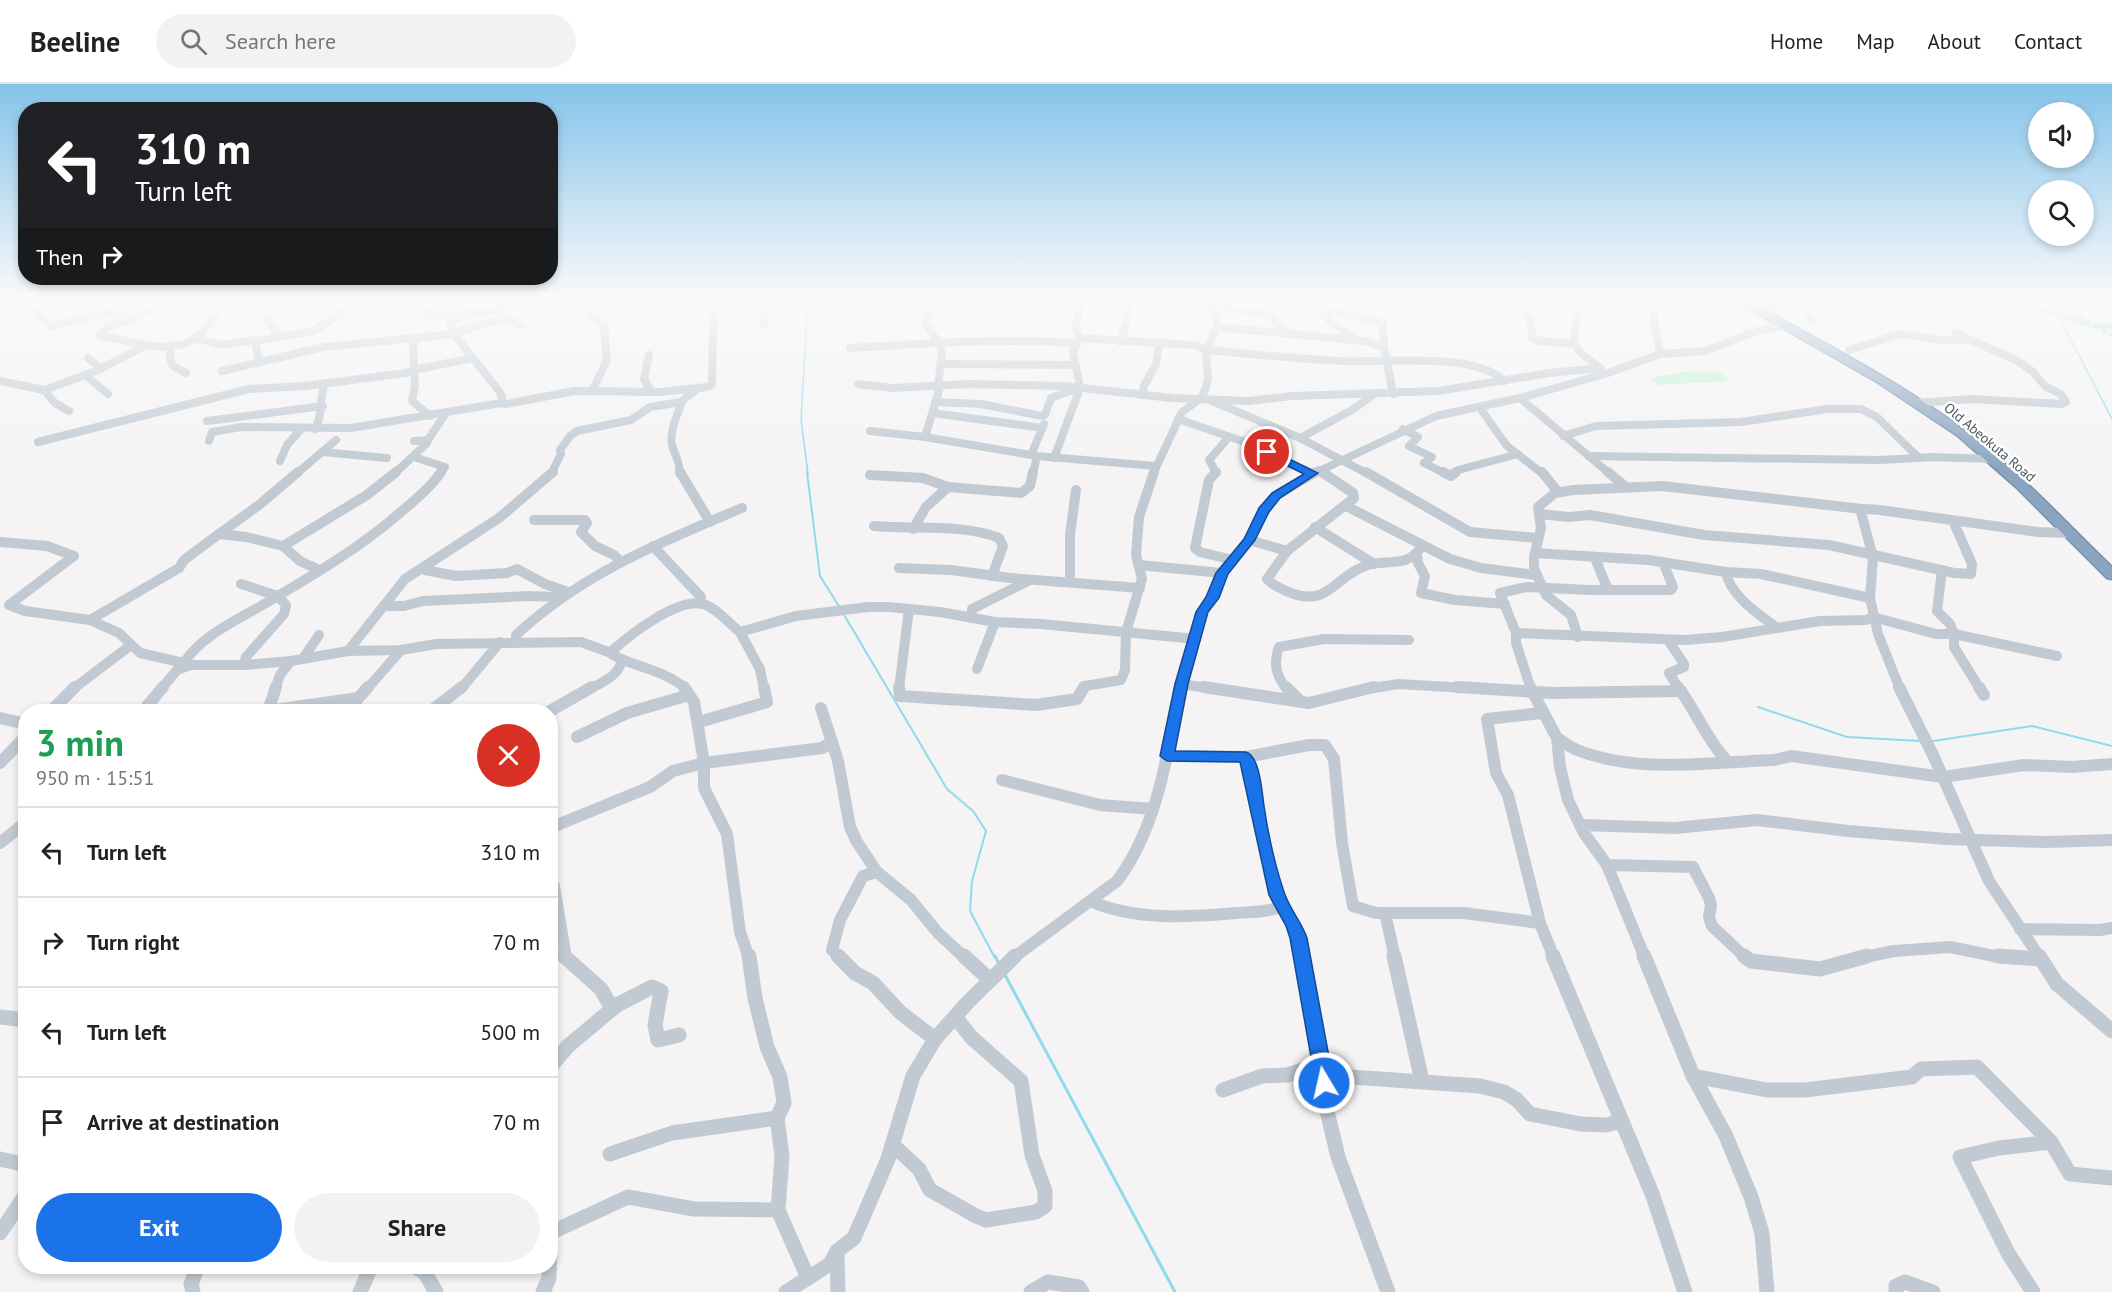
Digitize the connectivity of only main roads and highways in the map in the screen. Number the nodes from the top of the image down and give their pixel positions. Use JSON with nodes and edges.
{"nodes":[{"id":1,"x":1836,"y":356,"type":"edge"},
{"id":2,"x":2112,"y":575,"type":"edge"}],
"edges":[{"from":1,"to":2,"type":"highway","name":"Old Abeokuta Road"}]}
